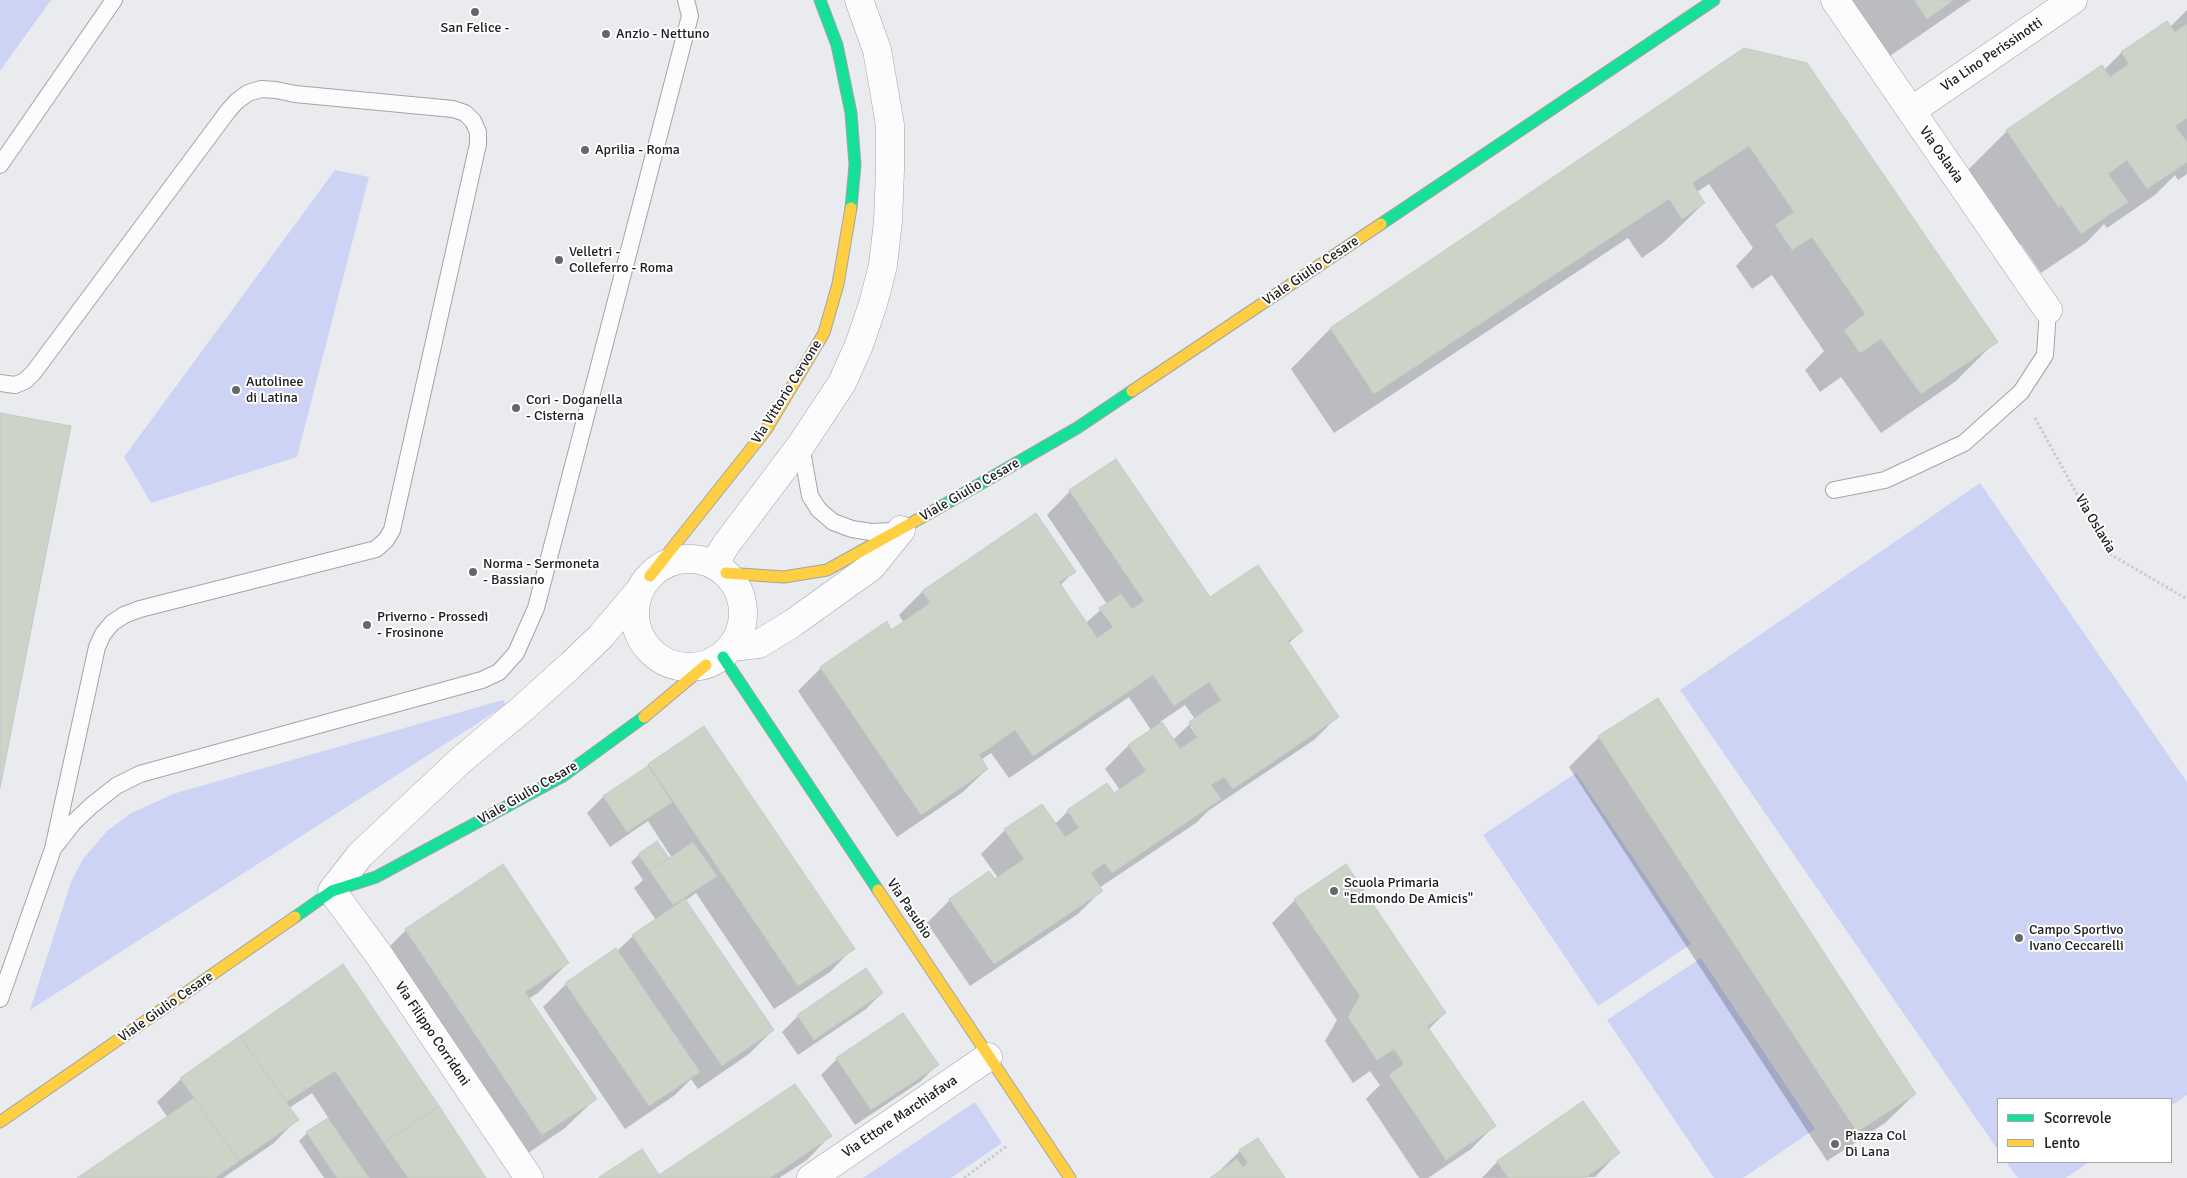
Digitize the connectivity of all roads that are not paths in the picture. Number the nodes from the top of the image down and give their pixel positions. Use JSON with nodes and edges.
{"nodes":[{"id":1,"x":114,"y":0,"type":"edge"},
{"id":2,"x":686,"y":0,"type":"edge"},
{"id":3,"x":820,"y":0,"type":"edge"},
{"id":4,"x":859,"y":0,"type":"edge"},
{"id":5,"x":1714,"y":0,"type":"edge"},
{"id":6,"x":1834,"y":0,"type":"edge"},
{"id":7,"x":2073,"y":0,"type":"edge"},
{"id":8,"x":1911,"y":111,"type":"junction"},
{"id":9,"x":0,"y":165,"type":"edge"},
{"id":10,"x":2048,"y":310,"type":"joint"},
{"id":11,"x":0,"y":383,"type":"edge"},
{"id":12,"x":801,"y":445,"type":"junction"},
{"id":13,"x":1834,"y":490,"type":"dead end"},
{"id":14,"x":901,"y":530,"type":"junction"},
{"id":15,"x":720,"y":569,"type":"junction"},
{"id":16,"x":644,"y":584,"type":"junction"},
{"id":17,"x":720,"y":657,"type":"junction"},
{"id":18,"x":52,"y":849,"type":"junction"},
{"id":19,"x":332,"y":891,"type":"junction"},
{"id":20,"x":0,"y":999,"type":"edge"},
{"id":21,"x":988,"y":1057,"type":"junction"},
{"id":22,"x":27,"y":1104,"type":"junction"},
{"id":23,"x":0,"y":1106,"type":"edge"},
{"id":24,"x":0,"y":1122,"type":"edge"},
{"id":25,"x":529,"y":1178,"type":"edge"},
{"id":26,"x":811,"y":1178,"type":"edge"},
{"id":27,"x":1070,"y":1178,"type":"edge"}],
"edges":[{"from":1,"to":9,"type":"lane"},
{"from":2,"to":18,"type":"lane"},
{"from":3,"to":16,"type":"street","name":"Via Vittorio Cervone"},
{"from":4,"to":12,"type":"street"},
{"from":5,"to":14,"type":"street","name":"Viale Giulio Cesare"},
{"from":6,"to":8,"type":"street","name":"Via Oslavia"},
{"from":7,"to":8,"type":"street","name":"Via Lino Perissinotti"},
{"from":8,"to":10,"type":"street","name":"Via Oslavia"},
{"from":10,"to":13,"type":"lane"},
{"from":11,"to":18,"type":"lane"},
{"from":12,"to":14,"type":"lane"},
{"from":12,"to":15,"type":"street"},
{"from":14,"to":15,"type":"street","name":"Viale Giulio Cesare"},
{"from":14,"to":17,"type":"street","name":"Viale Giulio Cesare"},
{"from":15,"to":16,"type":"street"},
{"from":15,"to":17,"type":"street"},
{"from":16,"to":17,"type":"street"},
{"from":16,"to":19,"type":"street","name":"Viale Giulio Cesare"},
{"from":17,"to":19,"type":"street","name":"Viale Giulio Cesare"},
{"from":17,"to":21,"type":"street","name":"Via Pasubio"},
{"from":18,"to":20,"type":"lane"},
{"from":19,"to":22,"type":"street","name":"Viale Giulio Cesare"},
{"from":19,"to":25,"type":"street","name":"Via Filippo Corridoni"},
{"from":21,"to":26,"type":"street","name":"Via Ettore Marchiafava"},
{"from":21,"to":27,"type":"street","name":"Via Pasubio"},
{"from":22,"to":23,"type":"lane"},
{"from":22,"to":24,"type":"street","name":"Viale Giulio Cesare"}]}
